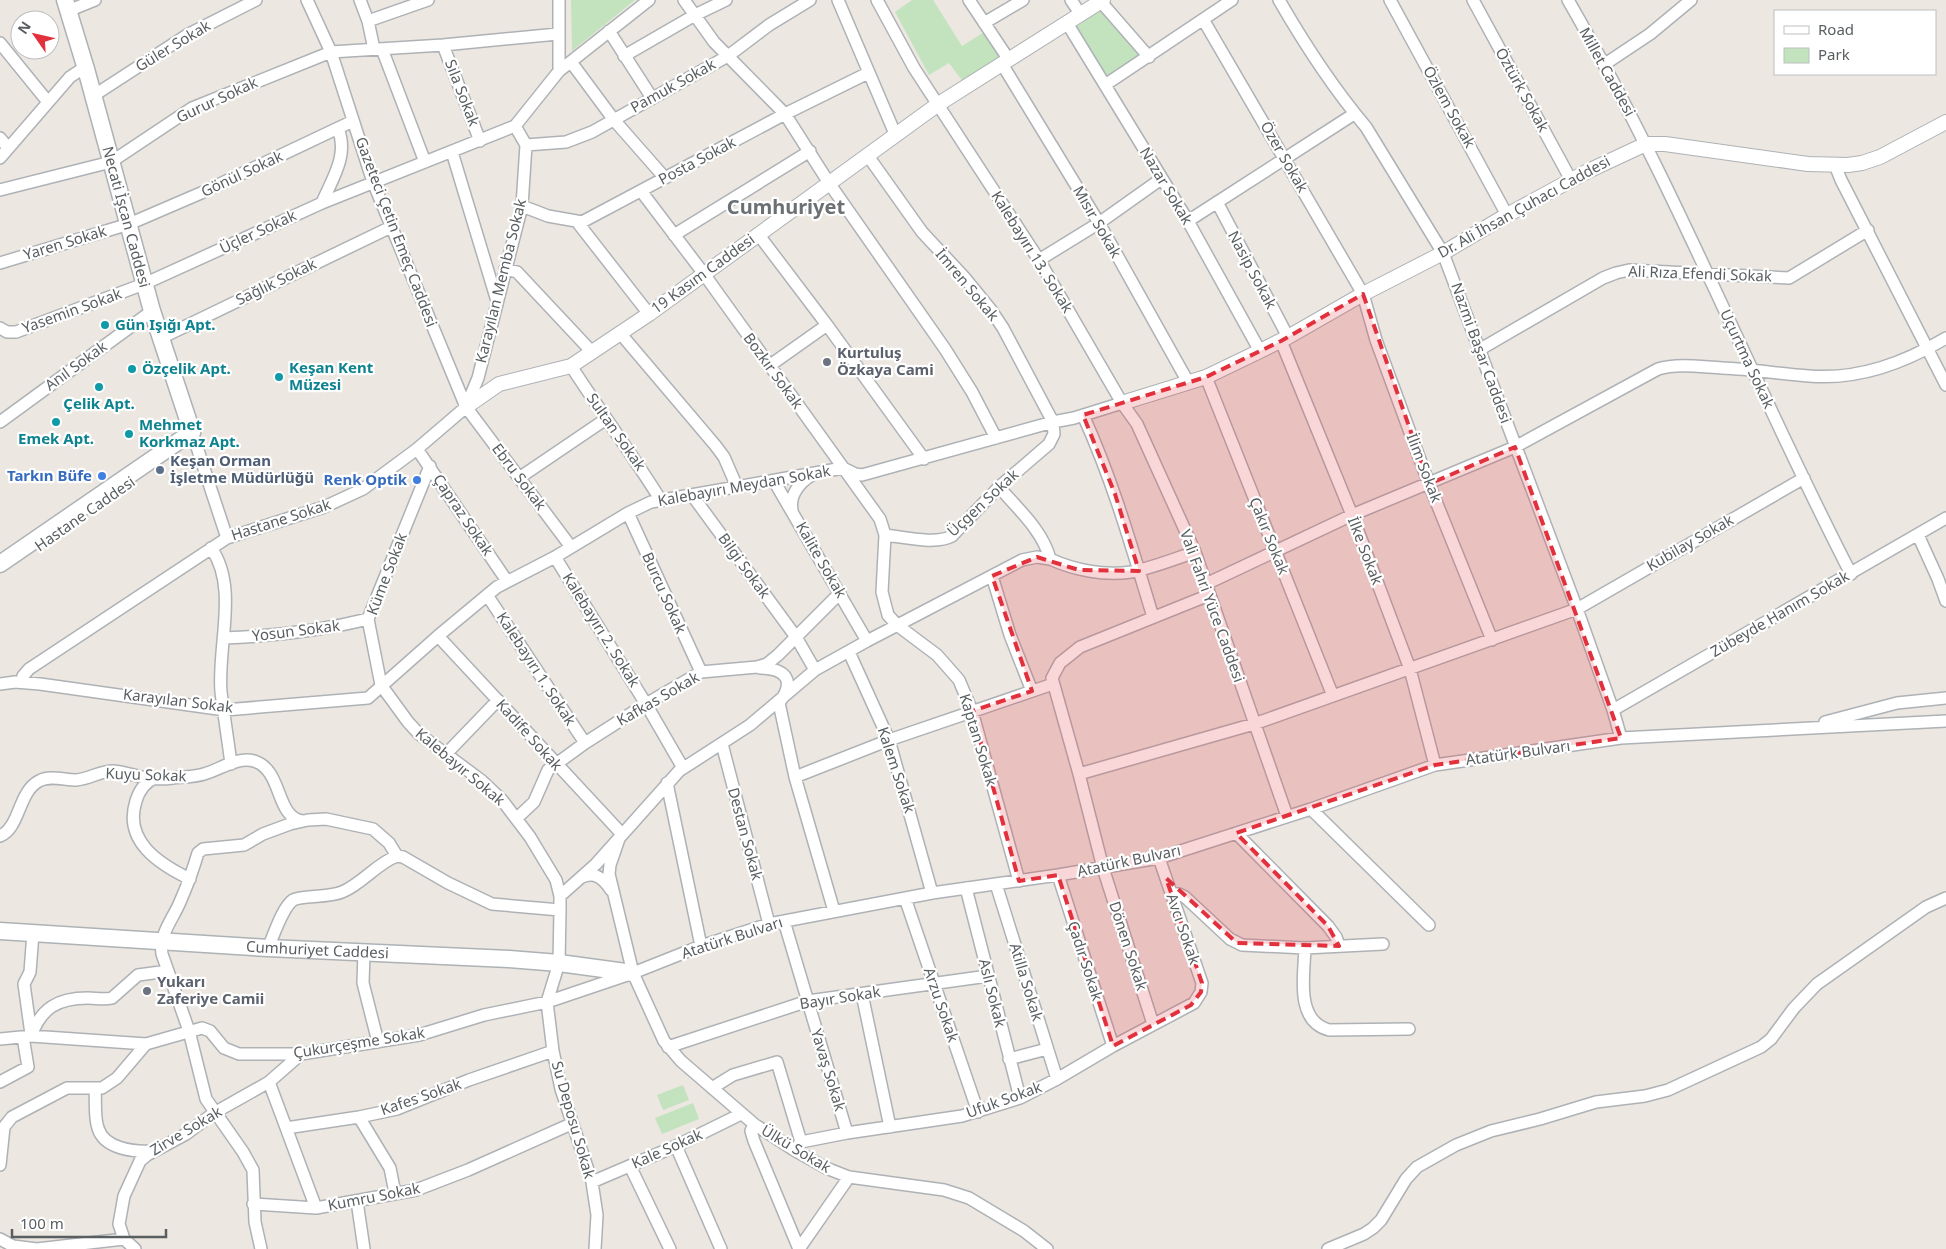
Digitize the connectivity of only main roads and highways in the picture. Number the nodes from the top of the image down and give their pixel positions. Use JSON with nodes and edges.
{"nodes":[{"id":1,"x":66,"y":6,"type":"edge"},
{"id":2,"x":193,"y":435,"type":"junction"},
{"id":3,"x":0,"y":564,"type":"edge"},
{"id":4,"x":0,"y":572,"type":"edge"},
{"id":5,"x":0,"y":931,"type":"edge"},
{"id":6,"x":633,"y":973,"type":"road end"}],
"edges":[{"from":1,"to":2,"type":"main road","name":"Necati İşcan Caddesi"},
{"from":2,"to":3,"type":"main road","name":"Hastane Caddesi"},
{"from":2,"to":4,"type":"main road","name":"Hastane Caddesi"},
{"from":5,"to":6,"type":"main road","name":"Cumhuriyet Caddesi"}]}
